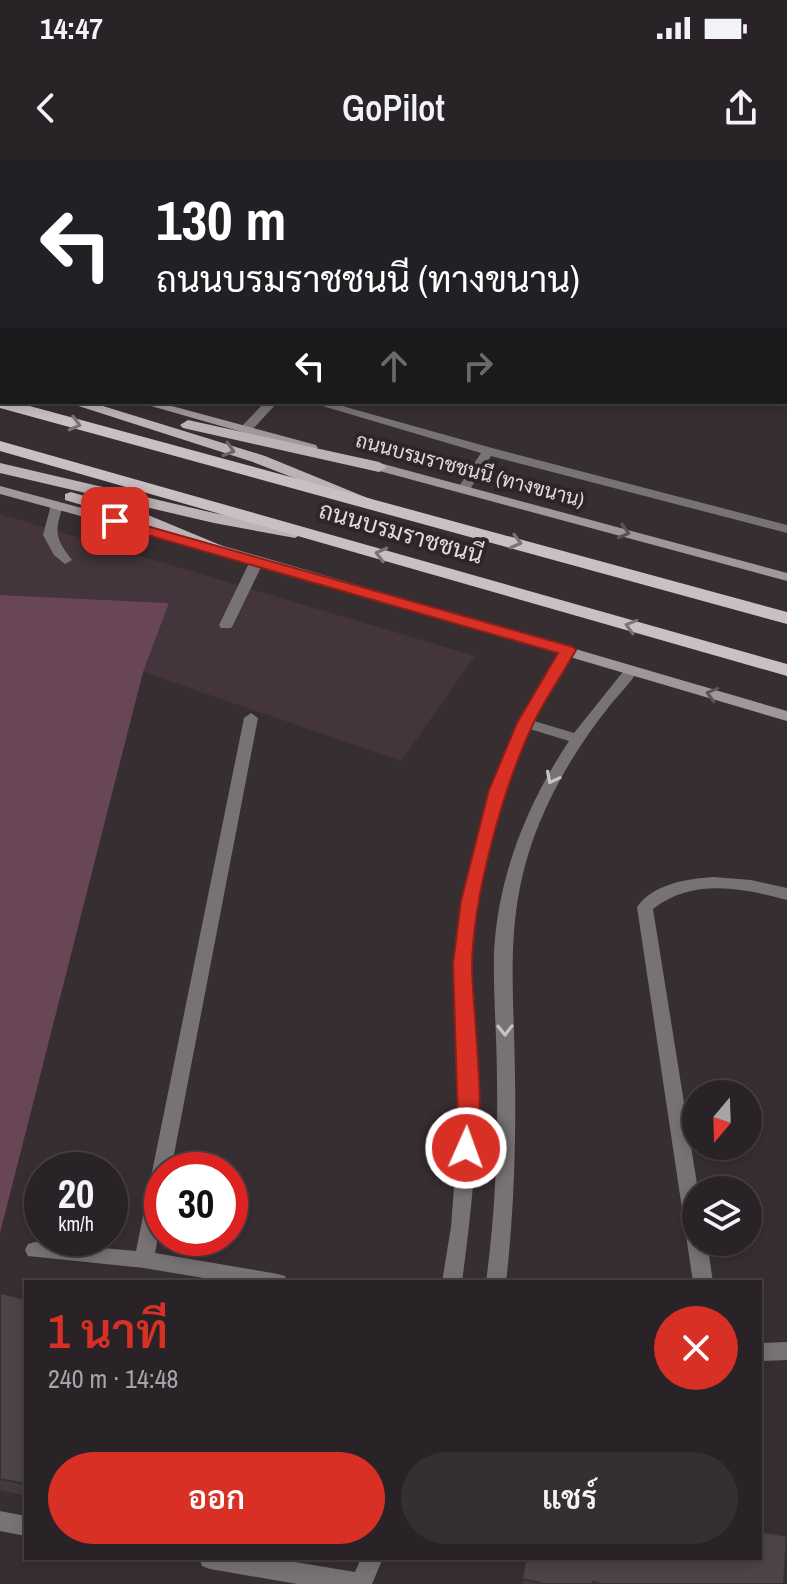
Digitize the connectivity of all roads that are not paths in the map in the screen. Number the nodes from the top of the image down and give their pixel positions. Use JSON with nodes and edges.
{"nodes":[{"id":1,"x":4,"y":404,"type":"edge"},
{"id":2,"x":80,"y":404,"type":"edge"},
{"id":3,"x":96,"y":404,"type":"edge"},
{"id":4,"x":150,"y":404,"type":"edge"},
{"id":5,"x":270,"y":404,"type":"edge"},
{"id":6,"x":326,"y":404,"type":"edge"},
{"id":7,"x":245,"y":430,"type":"junction"},
{"id":8,"x":0,"y":446,"type":"edge"},
{"id":9,"x":488,"y":451,"type":"junction"},
{"id":10,"x":379,"y":467,"type":"junction"},
{"id":11,"x":0,"y":468,"type":"edge"},
{"id":12,"x":0,"y":475,"type":"edge"},
{"id":13,"x":464,"y":488,"type":"junction"},
{"id":14,"x":0,"y":490,"type":"edge"},
{"id":15,"x":367,"y":501,"type":"junction"},
{"id":16,"x":57,"y":505,"type":"junction"},
{"id":17,"x":787,"y":529,"type":"edge"},
{"id":18,"x":319,"y":537,"type":"junction"},
{"id":19,"x":229,"y":552,"type":"junction"},
{"id":20,"x":65,"y":560,"type":"dead end"},
{"id":21,"x":257,"y":561,"type":"junction"},
{"id":22,"x":787,"y":577,"type":"edge"},
{"id":23,"x":787,"y":618,"type":"edge"},
{"id":24,"x":226,"y":625,"type":"dead end"},
{"id":25,"x":568,"y":650,"type":"junction"},
{"id":26,"x":787,"y":670,"type":"edge"},
{"id":27,"x":631,"y":671,"type":"junction"},
{"id":28,"x":787,"y":716,"type":"edge"},
{"id":29,"x":251,"y":718,"type":"dead end"},
{"id":30,"x":525,"y":723,"type":"junction"},
{"id":31,"x":575,"y":738,"type":"junction"},
{"id":32,"x":787,"y":894,"type":"edge"},
{"id":33,"x":686,"y":1176,"type":"edge"},
{"id":34,"x":100,"y":1256,"type":"edge"},
{"id":35,"x":699,"y":1256,"type":"edge"},
{"id":36,"x":144,"y":1260,"type":"junction"},
{"id":37,"x":266,"y":1280,"type":"edge"},
{"id":38,"x":452,"y":1280,"type":"edge"},
{"id":39,"x":496,"y":1280,"type":"edge"},
{"id":40,"x":703,"y":1280,"type":"edge"},
{"id":41,"x":787,"y":1351,"type":"edge"},
{"id":42,"x":762,"y":1352,"type":"edge"},
{"id":43,"x":0,"y":1521,"type":"edge"},
{"id":44,"x":24,"y":1526,"type":"edge"},
{"id":45,"x":222,"y":1560,"type":"edge"},
{"id":46,"x":371,"y":1560,"type":"edge"},
{"id":47,"x":360,"y":1584,"type":"edge"}],
"edges":[{"from":1,"to":15,"type":"highway","name":"ถนนบรมราชชนนี","one_way":true},
{"from":2,"to":15,"type":"main road","one_way":true},
{"from":3,"to":10,"type":"main road"},
{"from":4,"to":7,"type":"main road","name":"ถนนบรมราชชนนี (ทางขนาน)"},
{"from":5,"to":7,"type":"street"},
{"from":6,"to":9,"type":"street"},
{"from":7,"to":10,"type":"main road","name":"ถนนบรมราชชนนี (ทางขนาน)"},
{"from":8,"to":18,"type":"highway","name":"ถนนบรมราชชนนี"},
{"from":9,"to":13,"type":"street"},
{"from":9,"to":17,"type":"street"},
{"from":10,"to":13,"type":"main road","name":"ถนนบรมราชชนนี (ทางขนาน)"},
{"from":11,"to":18,"type":"main road"},
{"from":12,"to":19,"type":"main road"},
{"from":13,"to":22,"type":"main road","name":"ถนนบรมราชชนนี (ทางขนาน)","one_way":true},
{"from":14,"to":16,"type":"main road"},
{"from":15,"to":23,"type":"highway","name":"ถนนบรมราชชนนี","one_way":true},
{"from":16,"to":19,"type":"main road"},
{"from":16,"to":20,"type":"street"},
{"from":26,"to":18,"type":"highway","name":"ถนนบรมราชชนนี","one_way":true},
{"from":19,"to":21,"type":"main road"},
{"from":21,"to":24,"type":"street"},
{"from":21,"to":25,"type":"main road"},
{"from":25,"to":27,"type":"main road"},
{"from":25,"to":30,"type":"street"},
{"from":28,"to":27,"type":"main road","one_way":true},
{"from":27,"to":31,"type":"street"},
{"from":29,"to":36,"type":"street"},
{"from":30,"to":31,"type":"street"},
{"from":30,"to":38,"type":"street"},
{"from":31,"to":39,"type":"street","one_way":true},
{"from":32,"to":33,"type":"street"},
{"from":34,"to":36,"type":"street"},
{"from":35,"to":40,"type":"street"},
{"from":36,"to":37,"type":"street"},
{"from":41,"to":42,"type":"street"},
{"from":43,"to":44,"type":"street"},
{"from":45,"to":47,"type":"street"},
{"from":46,"to":47,"type":"street"}]}
